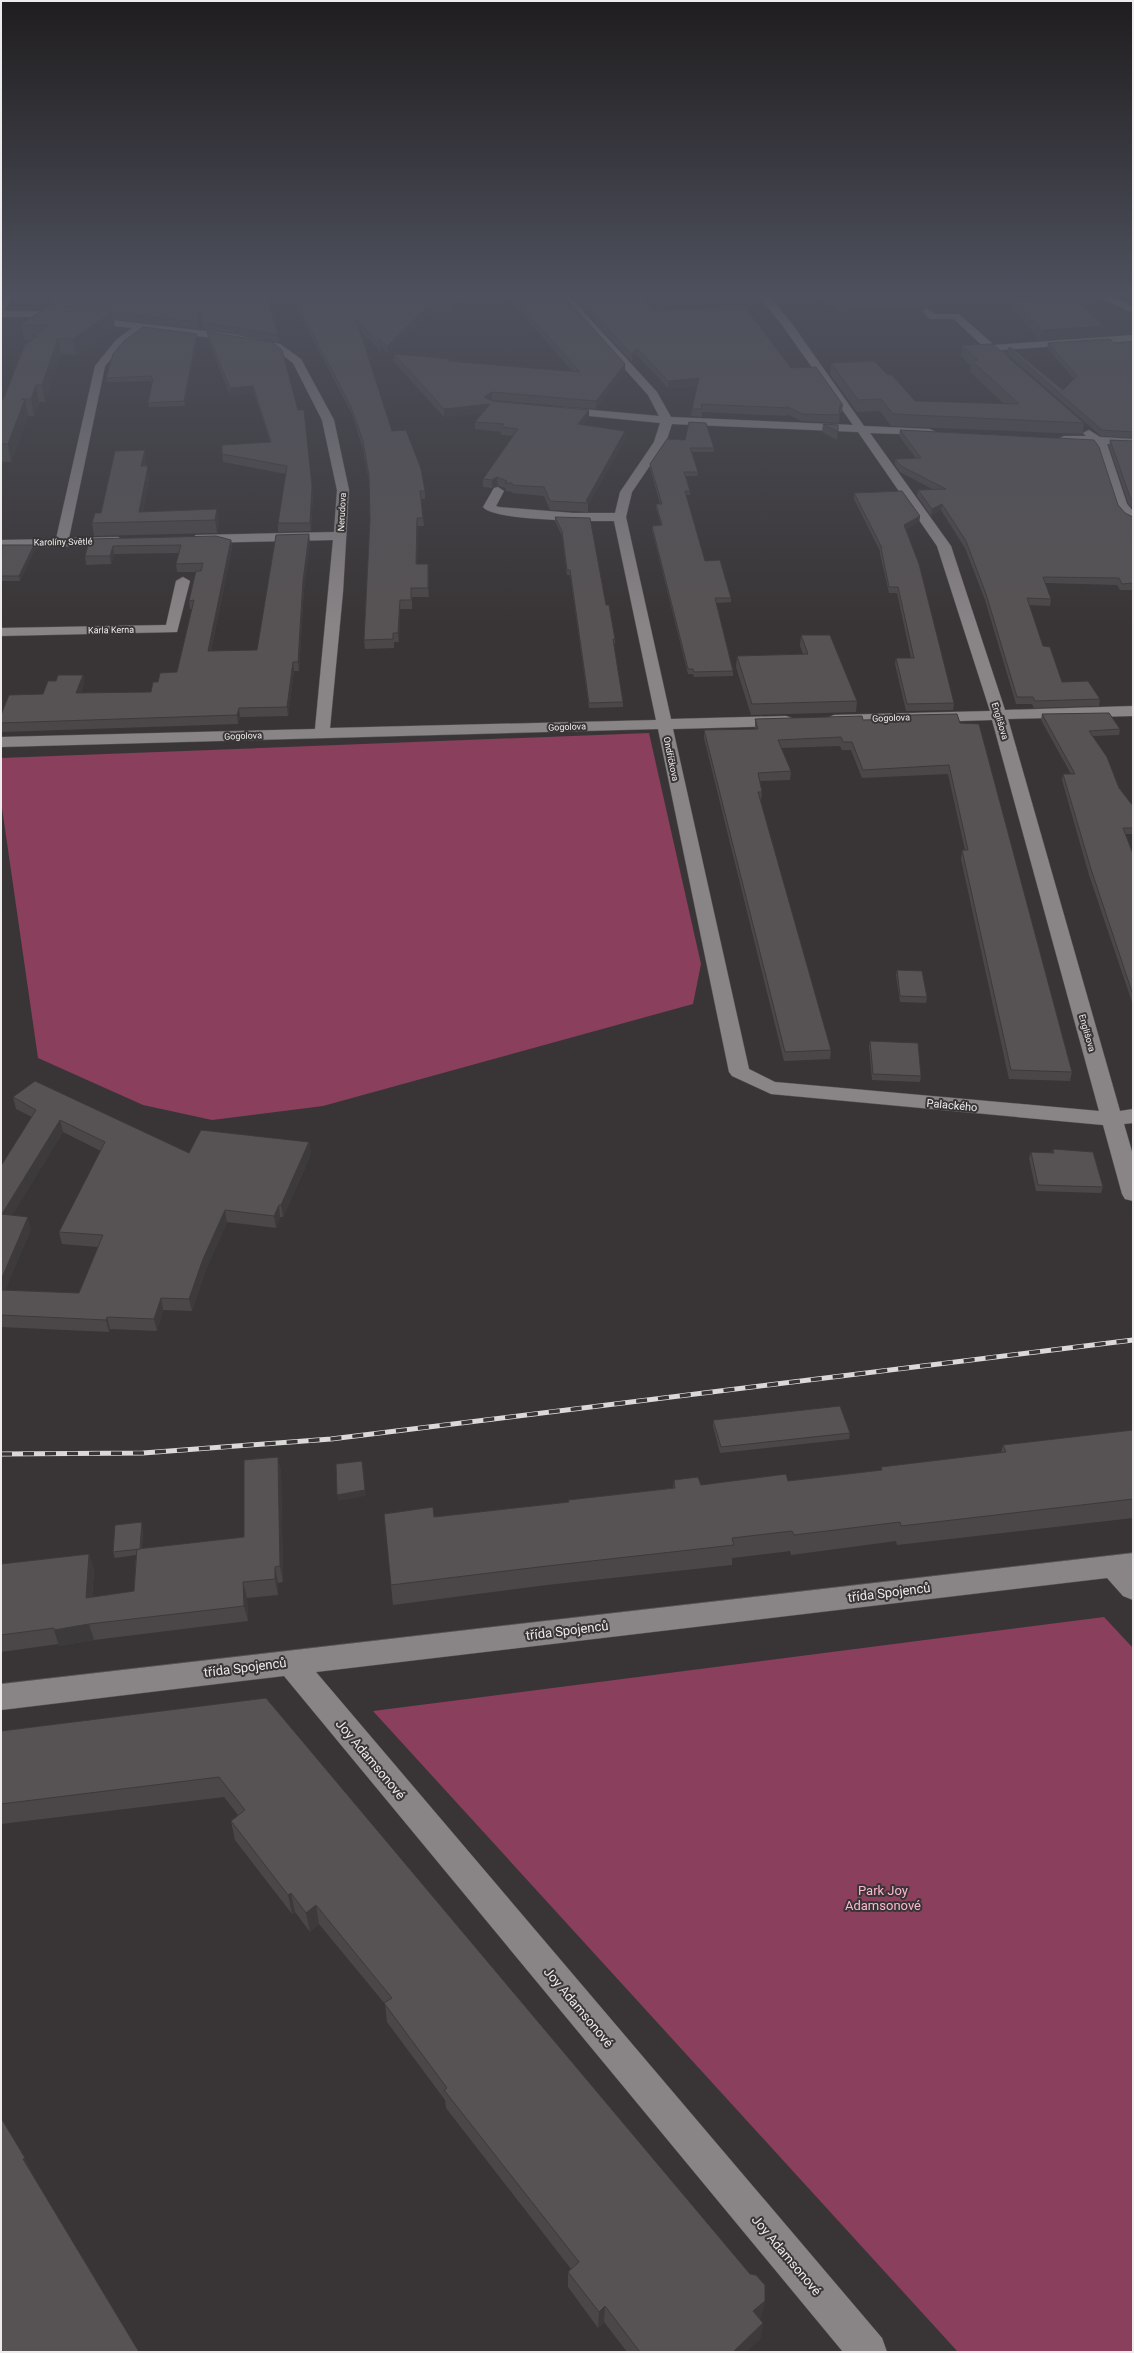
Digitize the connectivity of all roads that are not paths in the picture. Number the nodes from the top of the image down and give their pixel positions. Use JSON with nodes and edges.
{"nodes":[{"id":1,"x":92,"y":406,"type":"edge"},
{"id":2,"x":320,"y":406,"type":"edge"},
{"id":3,"x":659,"y":406,"type":"edge"},
{"id":4,"x":845,"y":406,"type":"edge"},
{"id":5,"x":545,"y":409,"type":"edge"},
{"id":6,"x":667,"y":420,"type":"junction"},
{"id":7,"x":1079,"y":425,"type":"dead end"},
{"id":8,"x":861,"y":429,"type":"junction"},
{"id":9,"x":940,"y":433,"type":"edge"},
{"id":10,"x":1050,"y":438,"type":"edge"},
{"id":11,"x":1097,"y":440,"type":"junction"},
{"id":12,"x":1133,"y":442,"type":"edge"},
{"id":13,"x":498,"y":491,"type":"edge"},
{"id":14,"x":1127,"y":505,"type":"edge"},
{"id":15,"x":620,"y":517,"type":"junction"},
{"id":16,"x":1133,"y":519,"type":"edge"},
{"id":17,"x":340,"y":536,"type":"junction"},
{"id":18,"x":181,"y":539,"type":"edge"},
{"id":19,"x":134,"y":540,"type":"edge"},
{"id":20,"x":62,"y":542,"type":"junction"},
{"id":21,"x":1,"y":544,"type":"edge"},
{"id":22,"x":183,"y":581,"type":"dead end"},
{"id":23,"x":1,"y":632,"type":"edge"},
{"id":24,"x":1133,"y":711,"type":"edge"},
{"id":25,"x":999,"y":716,"type":"junction"},
{"id":26,"x":816,"y":720,"type":"edge"},
{"id":27,"x":800,"y":721,"type":"edge"},
{"id":28,"x":664,"y":724,"type":"junction"},
{"id":29,"x":322,"y":734,"type":"junction"},
{"id":30,"x":1,"y":742,"type":"edge"},
{"id":31,"x":771,"y":1088,"type":"joint"},
{"id":32,"x":1133,"y":1116,"type":"edge"},
{"id":33,"x":1111,"y":1119,"type":"junction"},
{"id":34,"x":1133,"y":1194,"type":"edge"},
{"id":35,"x":1123,"y":1565,"type":"edge"},
{"id":36,"x":1133,"y":1588,"type":"edge"},
{"id":37,"x":290,"y":1662,"type":"junction"},
{"id":38,"x":1,"y":1697,"type":"edge"},
{"id":39,"x":868,"y":2352,"type":"edge"}],
"edges":[{"from":1,"to":20,"type":"street"},
{"from":2,"to":17,"type":"street","name":"Nerudova"},
{"from":3,"to":6,"type":"street"},
{"from":4,"to":8,"type":"street","name":"Englišova"},
{"from":5,"to":6,"type":"street"},
{"from":6,"to":8,"type":"street"},
{"from":6,"to":15,"type":"street","name":"Ondříčkova"},
{"from":7,"to":11,"type":"street"},
{"from":8,"to":9,"type":"street"},
{"from":8,"to":25,"type":"street","name":"Englišova"},
{"from":10,"to":11,"type":"street"},
{"from":11,"to":12,"type":"street"},
{"from":11,"to":14,"type":"street"},
{"from":13,"to":15,"type":"street"},
{"from":14,"to":16,"type":"street"},
{"from":15,"to":28,"type":"street","name":"Ondříčkova"},
{"from":17,"to":18,"type":"street"},
{"from":17,"to":29,"type":"street","name":"Nerudova"},
{"from":19,"to":20,"type":"street","name":"Karolíny Světlé"},
{"from":20,"to":21,"type":"street","name":"Karolíny Světlé"},
{"from":22,"to":23,"type":"street","name":"Karla Kerna"},
{"from":24,"to":25,"type":"street","name":"Gogolova"},
{"from":25,"to":26,"type":"street","name":"Gogolova"},
{"from":25,"to":33,"type":"street","name":"Englišova"},
{"from":27,"to":28,"type":"street","name":"Gogolova"},
{"from":28,"to":29,"type":"street","name":"Gogolova"},
{"from":28,"to":31,"type":"street","name":"Ondříčkova"},
{"from":29,"to":30,"type":"street","name":"Gogolova"},
{"from":31,"to":33,"type":"street","name":"Palackého"},
{"from":32,"to":33,"type":"street","name":"Palackého"},
{"from":33,"to":34,"type":"street","name":"Englišova"},
{"from":35,"to":36,"type":"street"},
{"from":35,"to":37,"type":"street","name":"třída Spojenců"},
{"from":37,"to":38,"type":"street","name":"třída Spojenců"},
{"from":37,"to":39,"type":"street","name":"Joy Adamsonové"}]}
